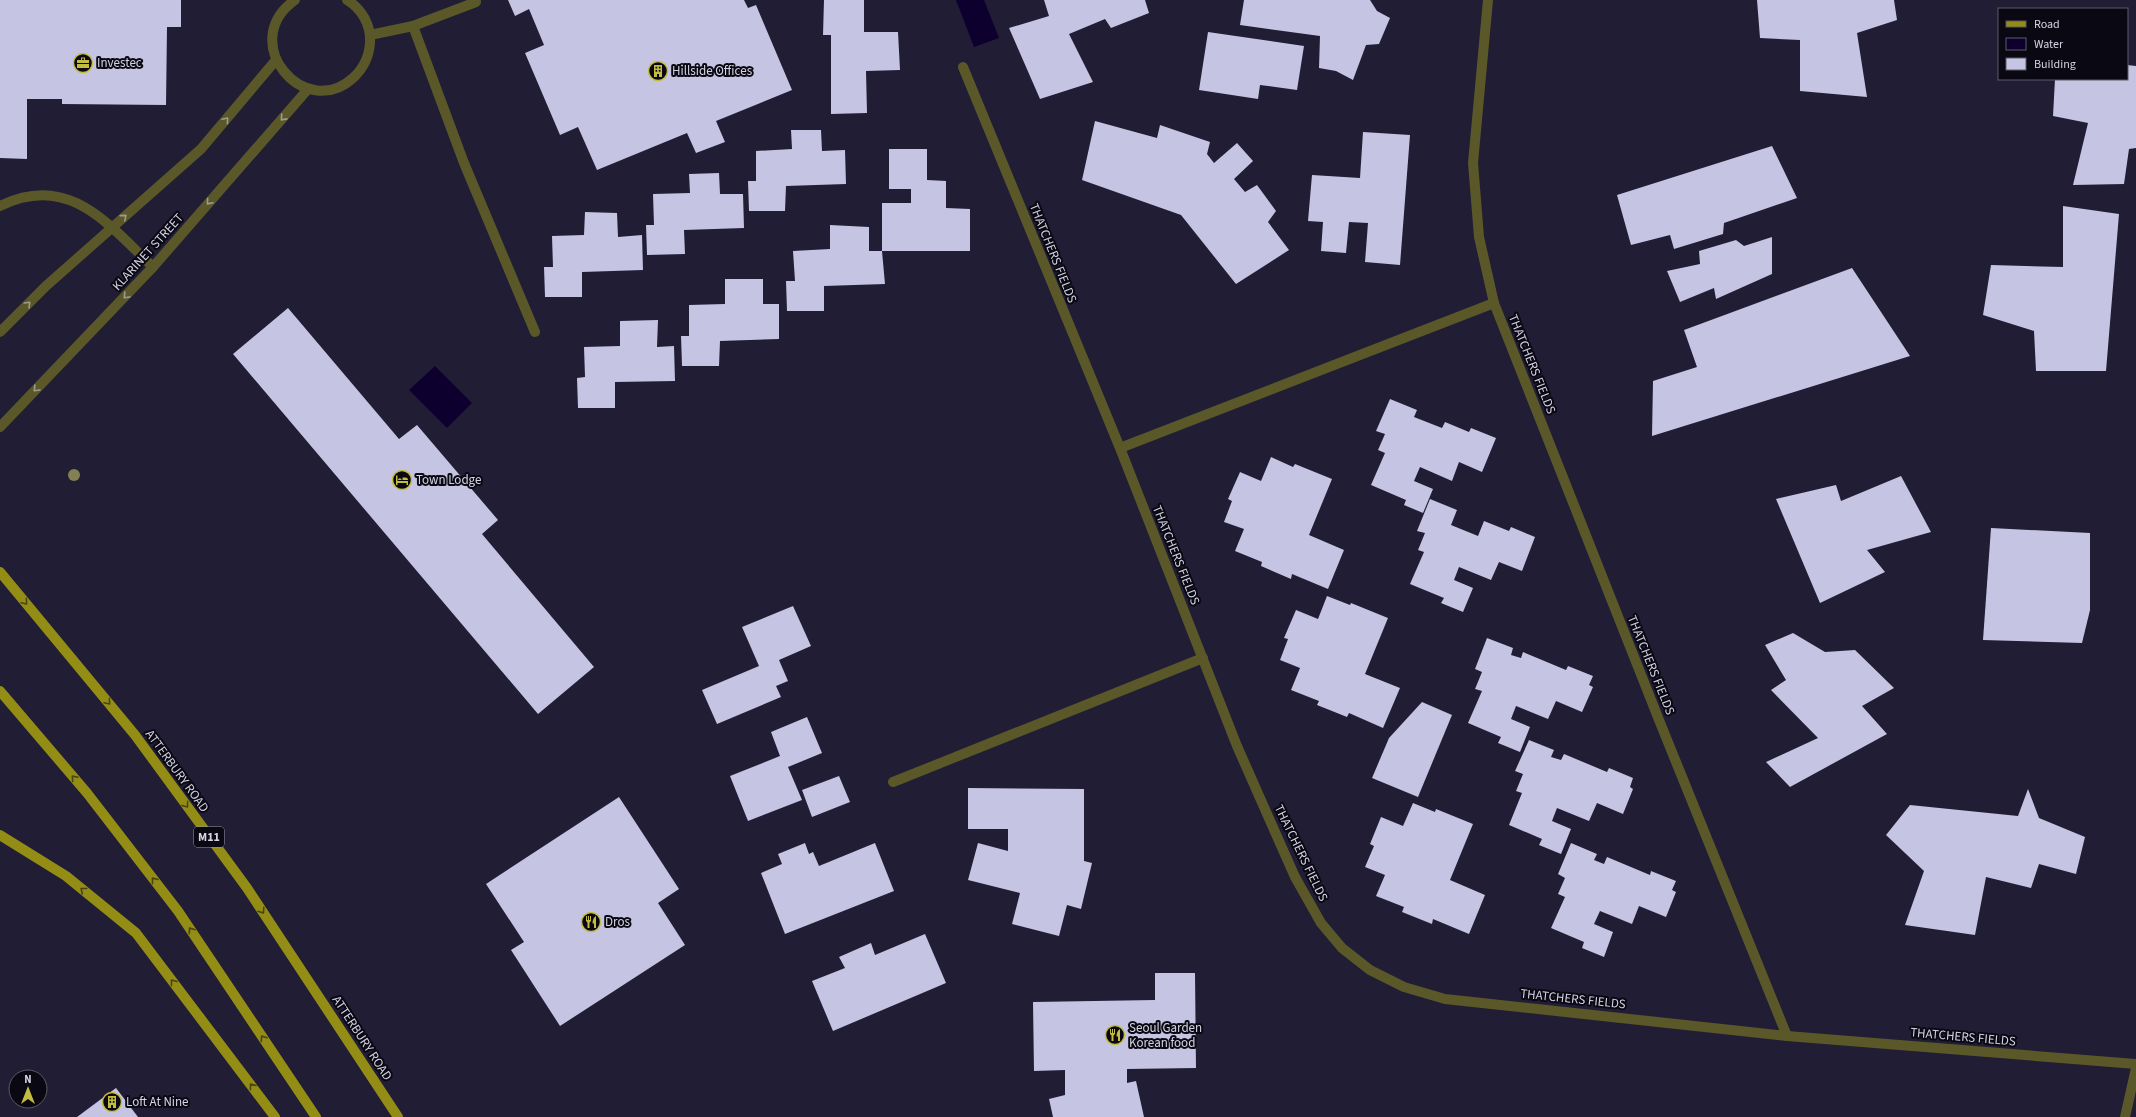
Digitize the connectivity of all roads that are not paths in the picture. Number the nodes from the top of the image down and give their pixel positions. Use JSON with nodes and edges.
{"nodes":[{"id":1,"x":347,"y":0,"type":"edge"},
{"id":2,"x":1488,"y":0,"type":"edge"},
{"id":3,"x":290,"y":2,"type":"edge"},
{"id":4,"x":476,"y":2,"type":"dead end"},
{"id":5,"x":413,"y":26,"type":"junction"},
{"id":6,"x":370,"y":35,"type":"junction"},
{"id":7,"x":276,"y":60,"type":"junction"},
{"id":8,"x":963,"y":67,"type":"dead end"},
{"id":9,"x":308,"y":88,"type":"junction"},
{"id":10,"x":0,"y":206,"type":"edge"},
{"id":11,"x":112,"y":228,"type":"junction"},
{"id":12,"x":153,"y":267,"type":"junction"},
{"id":13,"x":1494,"y":303,"type":"junction"},
{"id":14,"x":0,"y":332,"type":"edge"},
{"id":15,"x":535,"y":332,"type":"dead end"},
{"id":16,"x":0,"y":427,"type":"edge"},
{"id":17,"x":1120,"y":448,"type":"junction"},
{"id":18,"x":0,"y":572,"type":"edge"},
{"id":19,"x":1203,"y":658,"type":"junction"},
{"id":20,"x":0,"y":691,"type":"edge"},
{"id":21,"x":893,"y":782,"type":"dead end"},
{"id":22,"x":0,"y":835,"type":"edge"},
{"id":23,"x":1787,"y":1036,"type":"junction"},
{"id":24,"x":2136,"y":1064,"type":"edge"},
{"id":25,"x":2136,"y":1068,"type":"edge"},
{"id":26,"x":275,"y":1117,"type":"edge"},
{"id":27,"x":316,"y":1117,"type":"edge"},
{"id":28,"x":398,"y":1117,"type":"edge"},
{"id":29,"x":2125,"y":1117,"type":"edge"}],
"edges":[{"from":1,"to":6,"type":"street"},
{"from":2,"to":13,"type":"street","name":"THATCHERS FIELDS"},
{"from":3,"to":7,"type":"street"},
{"from":4,"to":5,"type":"street"},
{"from":5,"to":6,"type":"street"},
{"from":5,"to":15,"type":"street"},
{"from":6,"to":9,"type":"street"},
{"from":7,"to":9,"type":"street"},
{"from":11,"to":7,"type":"street","one_way":true},
{"from":8,"to":17,"type":"street","name":"THATCHERS FIELDS"},
{"from":9,"to":12,"type":"street","name":"KLARINET STREET","one_way":true},
{"from":10,"to":11,"type":"street"},
{"from":11,"to":12,"type":"street"},
{"from":14,"to":11,"type":"street","one_way":true},
{"from":12,"to":16,"type":"street","name":"KLARINET STREET","one_way":true},
{"from":13,"to":17,"type":"street","name":"THATCHERS FIELDS"},
{"from":13,"to":23,"type":"street","name":"THATCHERS FIELDS"},
{"from":17,"to":19,"type":"street","name":"THATCHERS FIELDS"},
{"from":18,"to":28,"type":"main road","name":"ATTERBURY ROAD","number":"M11","one_way":true},
{"from":19,"to":21,"type":"street"},
{"from":19,"to":23,"type":"street","name":"THATCHERS FIELDS"},
{"from":27,"to":20,"type":"main road","one_way":true},
{"from":26,"to":22,"type":"main road","one_way":true},
{"from":23,"to":24,"type":"street","name":"THATCHERS FIELDS"},
{"from":25,"to":29,"type":"street"}]}
